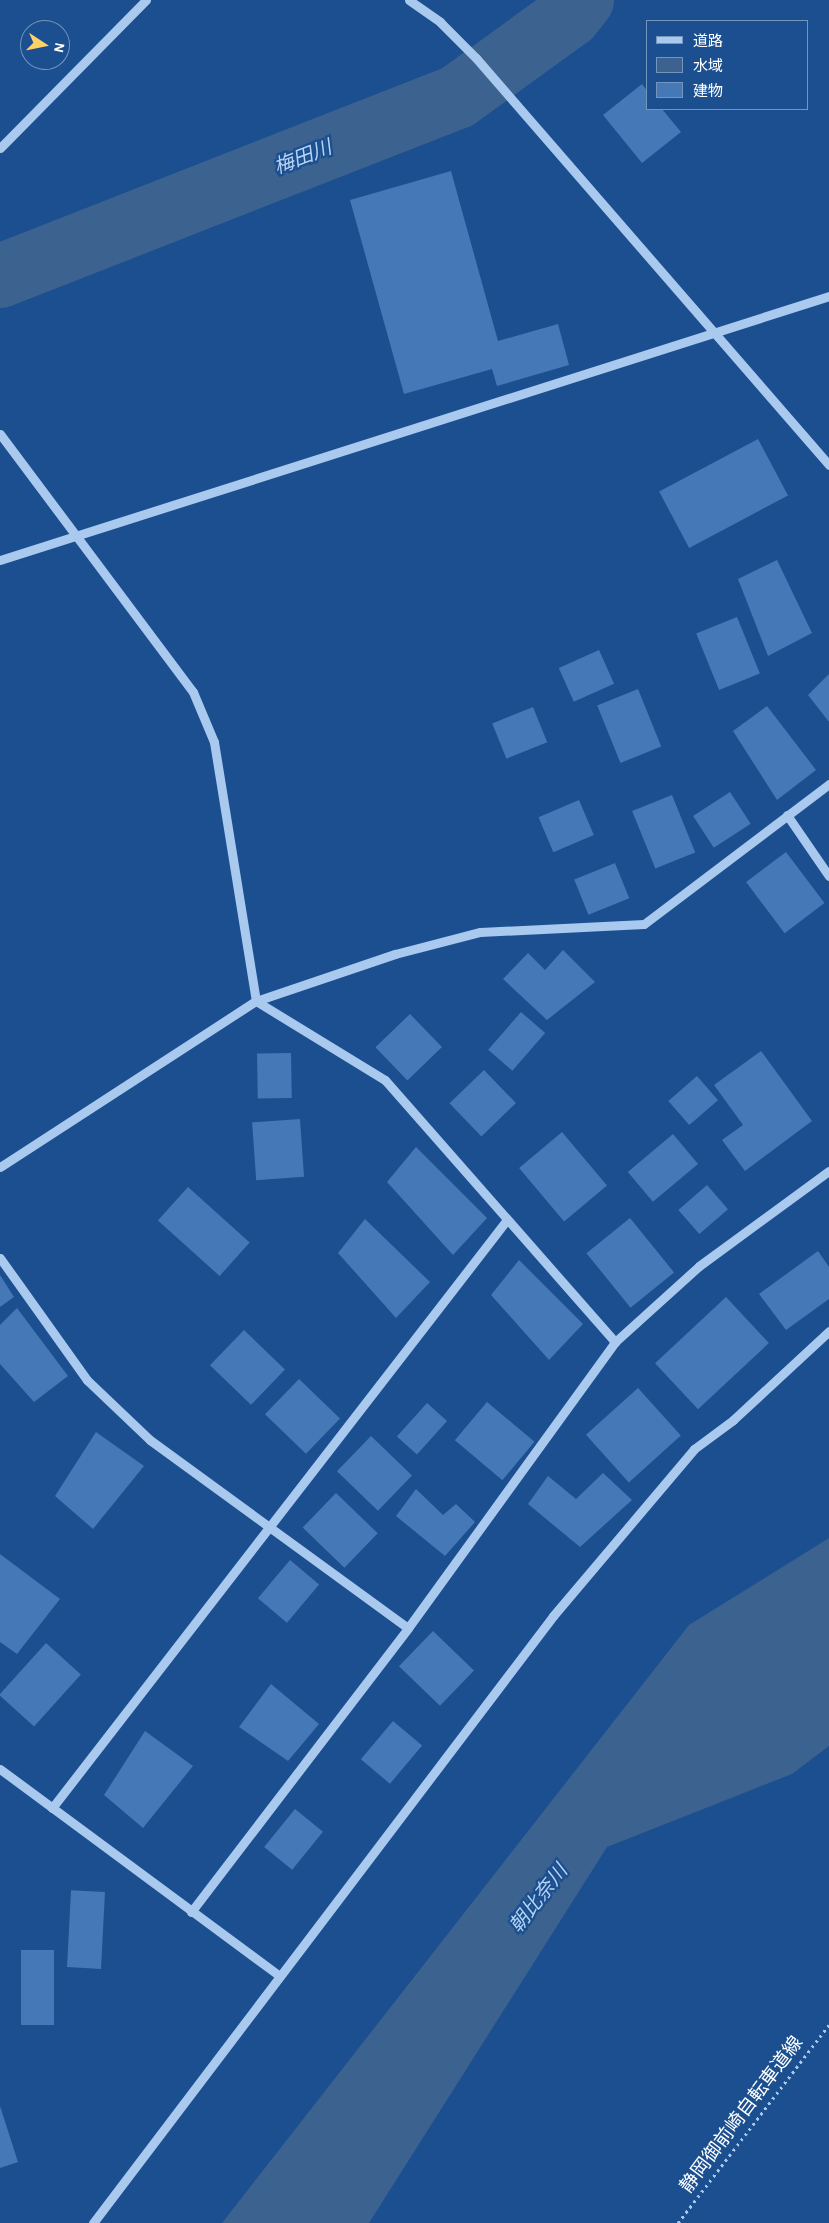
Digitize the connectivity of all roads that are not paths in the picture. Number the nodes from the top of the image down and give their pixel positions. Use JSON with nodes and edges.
{"nodes":[{"id":1,"x":146,"y":0,"type":"edge"},
{"id":2,"x":409,"y":0,"type":"edge"},
{"id":3,"x":0,"y":148,"type":"edge"},
{"id":4,"x":829,"y":296,"type":"edge"},
{"id":5,"x":713,"y":332,"type":"junction"},
{"id":6,"x":0,"y":434,"type":"edge"},
{"id":7,"x":829,"y":465,"type":"edge"},
{"id":8,"x":77,"y":536,"type":"junction"},
{"id":9,"x":0,"y":560,"type":"edge"},
{"id":10,"x":829,"y":784,"type":"edge"},
{"id":11,"x":787,"y":815,"type":"junction"},
{"id":12,"x":829,"y":876,"type":"edge"},
{"id":13,"x":256,"y":1002,"type":"junction"},
{"id":14,"x":0,"y":1167,"type":"edge"},
{"id":15,"x":829,"y":1171,"type":"edge"},
{"id":16,"x":506,"y":1221,"type":"junction"},
{"id":17,"x":0,"y":1258,"type":"edge"},
{"id":18,"x":829,"y":1331,"type":"edge"},
{"id":19,"x":615,"y":1342,"type":"junction"},
{"id":20,"x":267,"y":1528,"type":"junction"},
{"id":21,"x":408,"y":1628,"type":"junction"},
{"id":22,"x":0,"y":1769,"type":"edge"},
{"id":23,"x":52,"y":1808,"type":"junction"},
{"id":24,"x":191,"y":1912,"type":"junction"},
{"id":25,"x":280,"y":1976,"type":"junction"},
{"id":26,"x":92,"y":2223,"type":"edge"}],
"edges":[{"from":1,"to":3,"type":"street"},
{"from":2,"to":5,"type":"street"},
{"from":4,"to":5,"type":"street"},
{"from":5,"to":7,"type":"street"},
{"from":5,"to":8,"type":"street"},
{"from":6,"to":8,"type":"street"},
{"from":8,"to":9,"type":"street"},
{"from":8,"to":13,"type":"street"},
{"from":10,"to":11,"type":"street"},
{"from":11,"to":12,"type":"street"},
{"from":11,"to":13,"type":"street"},
{"from":13,"to":14,"type":"street"},
{"from":13,"to":16,"type":"street"},
{"from":15,"to":19,"type":"street"},
{"from":16,"to":19,"type":"street"},
{"from":16,"to":20,"type":"street"},
{"from":17,"to":20,"type":"street"},
{"from":18,"to":25,"type":"street"},
{"from":19,"to":21,"type":"street"},
{"from":20,"to":21,"type":"street"},
{"from":20,"to":23,"type":"street"},
{"from":21,"to":24,"type":"street"},
{"from":22,"to":23,"type":"street"},
{"from":23,"to":24,"type":"street"},
{"from":24,"to":25,"type":"street"},
{"from":25,"to":26,"type":"street"}]}
